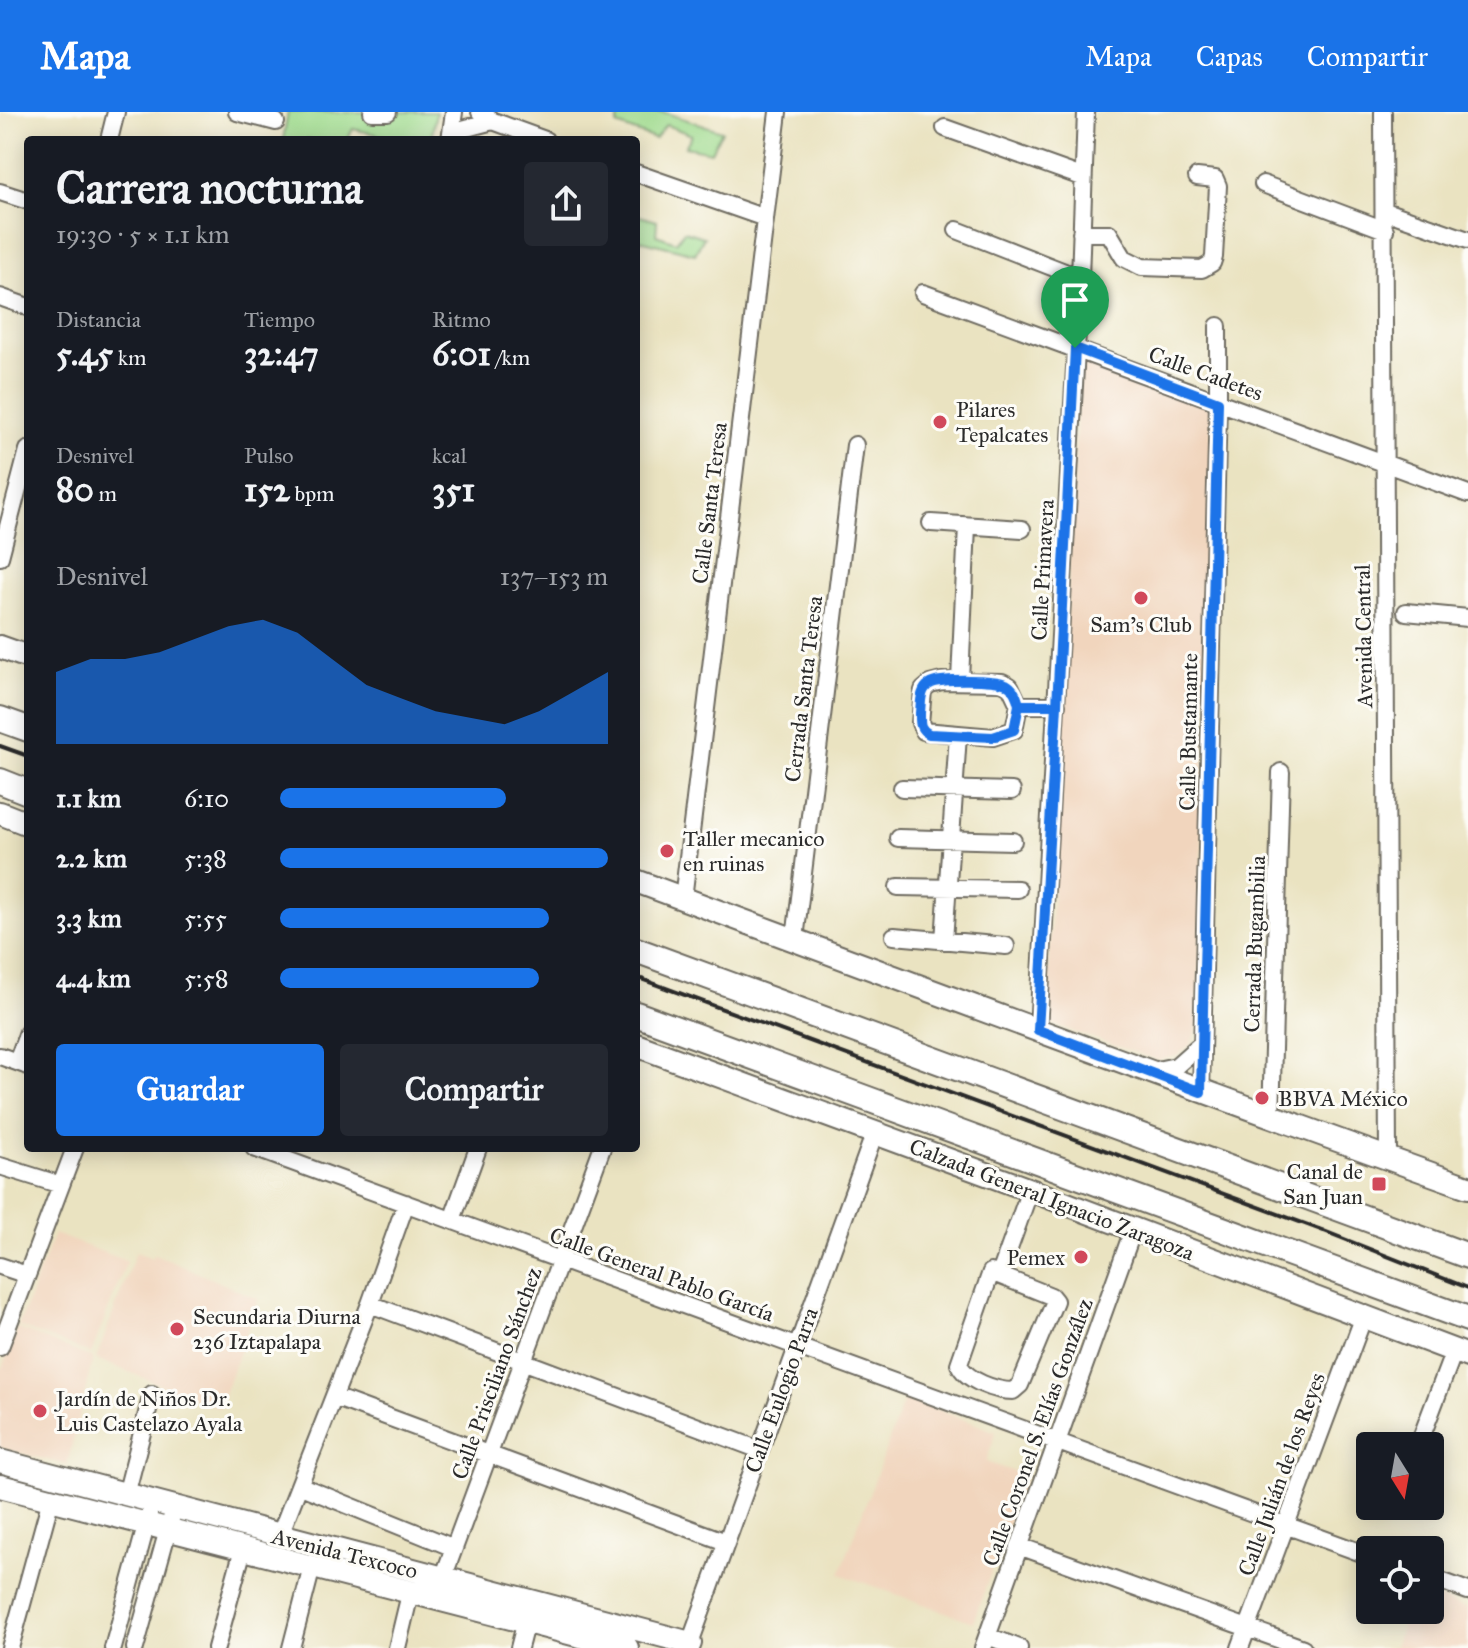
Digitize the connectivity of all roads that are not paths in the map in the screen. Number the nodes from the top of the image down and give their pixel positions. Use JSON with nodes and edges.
{"nodes":[{"id":1,"x":116,"y":112,"type":"edge"},
{"id":2,"x":237,"y":112,"type":"edge"},
{"id":3,"x":372,"y":112,"type":"edge"},
{"id":4,"x":388,"y":112,"type":"edge"},
{"id":5,"x":453,"y":112,"type":"edge"},
{"id":6,"x":778,"y":112,"type":"edge"},
{"id":7,"x":1086,"y":112,"type":"edge"},
{"id":8,"x":1383,"y":112,"type":"edge"},
{"id":9,"x":486,"y":117,"type":"edge"},
{"id":10,"x":276,"y":122,"type":"dead end"},
{"id":11,"x":945,"y":128,"type":"dead end"},
{"id":12,"x":110,"y":136,"type":"edge"},
{"id":13,"x":450,"y":136,"type":"edge"},
{"id":14,"x":535,"y":136,"type":"edge"},
{"id":15,"x":640,"y":174,"type":"edge"},
{"id":16,"x":1082,"y":177,"type":"junction"},
{"id":17,"x":1197,"y":177,"type":"dead end"},
{"id":18,"x":1263,"y":184,"type":"dead end"},
{"id":19,"x":0,"y":192,"type":"edge"},
{"id":20,"x":24,"y":200,"type":"edge"},
{"id":21,"x":1385,"y":211,"type":"junction"},
{"id":22,"x":765,"y":218,"type":"junction"},
{"id":23,"x":957,"y":230,"type":"dead end"},
{"id":24,"x":1385,"y":230,"type":"junction"},
{"id":25,"x":1081,"y":233,"type":"junction"},
{"id":26,"x":1468,"y":240,"type":"edge"},
{"id":27,"x":1080,"y":278,"type":"junction"},
{"id":28,"x":923,"y":293,"type":"dead end"},
{"id":29,"x":0,"y":297,"type":"edge"},
{"id":30,"x":24,"y":306,"type":"edge"},
{"id":31,"x":1218,"y":326,"type":"dead end"},
{"id":32,"x":1075,"y":348,"type":"junction"},
{"id":33,"x":1218,"y":402,"type":"junction"},
{"id":34,"x":855,"y":445,"type":"dead end"},
{"id":35,"x":1384,"y":462,"type":"junction"},
{"id":36,"x":24,"y":465,"type":"edge"},
{"id":37,"x":1468,"y":494,"type":"edge"},
{"id":38,"x":931,"y":523,"type":"dead end"},
{"id":39,"x":967,"y":526,"type":"junction"},
{"id":40,"x":1022,"y":529,"type":"dead end"},
{"id":41,"x":0,"y":557,"type":"edge"},
{"id":42,"x":1406,"y":612,"type":"dead end"},
{"id":43,"x":1468,"y":618,"type":"edge"},
{"id":44,"x":0,"y":647,"type":"edge"},
{"id":45,"x":24,"y":656,"type":"edge"},
{"id":46,"x":960,"y":680,"type":"junction"},
{"id":47,"x":1019,"y":705,"type":"junction"},
{"id":48,"x":1057,"y":705,"type":"junction"},
{"id":49,"x":0,"y":719,"type":"edge"},
{"id":50,"x":24,"y":728,"type":"edge"},
{"id":51,"x":958,"y":735,"type":"junction"},
{"id":52,"x":1281,"y":772,"type":"dead end"},
{"id":53,"x":0,"y":781,"type":"edge"},
{"id":54,"x":902,"y":788,"type":"dead end"},
{"id":55,"x":24,"y":790,"type":"edge"},
{"id":56,"x":954,"y":790,"type":"junction"},
{"id":57,"x":1012,"y":791,"type":"dead end"},
{"id":58,"x":0,"y":813,"type":"edge"},
{"id":59,"x":24,"y":822,"type":"edge"},
{"id":60,"x":898,"y":838,"type":"dead end"},
{"id":61,"x":949,"y":840,"type":"junction"},
{"id":62,"x":1013,"y":841,"type":"dead end"},
{"id":63,"x":640,"y":883,"type":"edge"},
{"id":64,"x":898,"y":887,"type":"dead end"},
{"id":65,"x":946,"y":888,"type":"junction"},
{"id":66,"x":1018,"y":889,"type":"dead end"},
{"id":67,"x":683,"y":899,"type":"junction"},
{"id":68,"x":894,"y":936,"type":"dead end"},
{"id":69,"x":795,"y":939,"type":"junction"},
{"id":70,"x":944,"y":941,"type":"junction"},
{"id":71,"x":1006,"y":946,"type":"dead end"},
{"id":72,"x":640,"y":951,"type":"edge"},
{"id":73,"x":640,"y":1015,"type":"edge"},
{"id":74,"x":1038,"y":1030,"type":"junction"},
{"id":75,"x":1202,"y":1043,"type":"junction"},
{"id":76,"x":640,"y":1049,"type":"edge"},
{"id":77,"x":0,"y":1056,"type":"edge"},
{"id":78,"x":22,"y":1064,"type":"edge"},
{"id":79,"x":1152,"y":1071,"type":"junction"},
{"id":80,"x":1201,"y":1092,"type":"junction"},
{"id":81,"x":1271,"y":1118,"type":"junction"},
{"id":82,"x":875,"y":1132,"type":"junction"},
{"id":83,"x":73,"y":1152,"type":"edge"},
{"id":84,"x":265,"y":1152,"type":"edge"},
{"id":85,"x":477,"y":1152,"type":"edge"},
{"id":86,"x":601,"y":1152,"type":"edge"},
{"id":87,"x":1388,"y":1159,"type":"junction"},
{"id":88,"x":0,"y":1166,"type":"edge"},
{"id":89,"x":61,"y":1185,"type":"junction"},
{"id":90,"x":1468,"y":1187,"type":"edge"},
{"id":91,"x":1030,"y":1190,"type":"junction"},
{"id":92,"x":406,"y":1203,"type":"junction"},
{"id":93,"x":452,"y":1220,"type":"junction"},
{"id":94,"x":1133,"y":1230,"type":"junction"},
{"id":95,"x":1468,"y":1256,"type":"edge"},
{"id":96,"x":562,"y":1260,"type":"junction"},
{"id":97,"x":0,"y":1266,"type":"edge"},
{"id":98,"x":1000,"y":1274,"type":"junction"},
{"id":99,"x":27,"y":1275,"type":"junction"},
{"id":100,"x":370,"y":1304,"type":"junction"},
{"id":101,"x":1364,"y":1316,"type":"junction"},
{"id":102,"x":1468,"y":1319,"type":"edge"},
{"id":103,"x":0,"y":1347,"type":"edge"},
{"id":104,"x":797,"y":1347,"type":"junction"},
{"id":105,"x":1461,"y":1354,"type":"edge"},
{"id":106,"x":523,"y":1363,"type":"junction"},
{"id":107,"x":152,"y":1394,"type":"dead end"},
{"id":108,"x":334,"y":1397,"type":"junction"},
{"id":109,"x":1425,"y":1432,"type":"edge"},
{"id":110,"x":1056,"y":1441,"type":"junction"},
{"id":111,"x":760,"y":1450,"type":"junction"},
{"id":112,"x":490,"y":1455,"type":"junction"},
{"id":113,"x":0,"y":1461,"type":"edge"},
{"id":114,"x":0,"y":1486,"type":"edge"},
{"id":115,"x":301,"y":1486,"type":"junction"},
{"id":116,"x":126,"y":1495,"type":"junction"},
{"id":117,"x":51,"y":1499,"type":"junction"},
{"id":118,"x":164,"y":1505,"type":"junction"},
{"id":119,"x":1285,"y":1525,"type":"junction"},
{"id":120,"x":156,"y":1528,"type":"junction"},
{"id":121,"x":279,"y":1537,"type":"junction"},
{"id":122,"x":726,"y":1542,"type":"junction"},
{"id":123,"x":1019,"y":1546,"type":"junction"},
{"id":124,"x":454,"y":1548,"type":"junction"},
{"id":125,"x":243,"y":1549,"type":"junction"},
{"id":126,"x":1356,"y":1551,"type":"edge"},
{"id":127,"x":312,"y":1567,"type":"junction"},
{"id":128,"x":443,"y":1578,"type":"junction"},
{"id":129,"x":1444,"y":1582,"type":"edge"},
{"id":130,"x":1468,"y":1591,"type":"edge"},
{"id":131,"x":410,"y":1594,"type":"junction"},
{"id":132,"x":526,"y":1621,"type":"junction"},
{"id":133,"x":1248,"y":1628,"type":"junction"},
{"id":134,"x":627,"y":1641,"type":"edge"},
{"id":135,"x":985,"y":1642,"type":"edge"},
{"id":136,"x":689,"y":1645,"type":"edge"},
{"id":137,"x":10,"y":1648,"type":"edge"},
{"id":138,"x":113,"y":1648,"type":"edge"},
{"id":139,"x":135,"y":1648,"type":"edge"},
{"id":140,"x":216,"y":1648,"type":"edge"},
{"id":141,"x":291,"y":1648,"type":"edge"},
{"id":142,"x":397,"y":1648,"type":"edge"},
{"id":143,"x":519,"y":1648,"type":"edge"},
{"id":144,"x":1019,"y":1648,"type":"edge"},
{"id":145,"x":1240,"y":1648,"type":"edge"},
{"id":146,"x":1303,"y":1648,"type":"edge"}],
"edges":[{"from":1,"to":12,"type":"street"},
{"from":2,"to":10,"type":"street"},
{"from":3,"to":4,"type":"street"},
{"from":5,"to":13,"type":"street"},
{"from":6,"to":22,"type":"street","name":"Calle Santa Teresa"},
{"from":7,"to":16,"type":"street","name":"Calle Primavera"},
{"from":8,"to":21,"type":"street","name":"Avenida Central"},
{"from":9,"to":13,"type":"street"},
{"from":9,"to":14,"type":"street"},
{"from":11,"to":16,"type":"street"},
{"from":15,"to":22,"type":"street"},
{"from":16,"to":25,"type":"street","name":"Calle Primavera"},
{"from":17,"to":25,"type":"street"},
{"from":18,"to":24,"type":"street"},
{"from":19,"to":20,"type":"street"},
{"from":21,"to":24,"type":"street","name":"Avenida Central"},
{"from":21,"to":26,"type":"street"},
{"from":22,"to":67,"type":"street","name":"Calle Santa Teresa"},
{"from":23,"to":27,"type":"street"},
{"from":24,"to":35,"type":"street","name":"Avenida Central"},
{"from":25,"to":27,"type":"street","name":"Calle Primavera"},
{"from":27,"to":32,"type":"street","name":"Calle Primavera"},
{"from":28,"to":32,"type":"street","name":"Calle Cadetes"},
{"from":29,"to":30,"type":"street"},
{"from":31,"to":33,"type":"street","name":"Calle Bustamante"},
{"from":32,"to":33,"type":"street","name":"Calle Cadetes"},
{"from":32,"to":48,"type":"street","name":"Calle Primavera"},
{"from":33,"to":35,"type":"street","name":"Calle Cadetes"},
{"from":33,"to":75,"type":"street","name":"Calle Bustamante"},
{"from":34,"to":69,"type":"street","name":"Cerrada Santa Teresa"},
{"from":35,"to":37,"type":"street","name":"Calle Cadetes"},
{"from":35,"to":87,"type":"street","name":"Avenida Central"},
{"from":36,"to":41,"type":"street"},
{"from":38,"to":39,"type":"street"},
{"from":39,"to":40,"type":"street"},
{"from":39,"to":46,"type":"street"},
{"from":42,"to":43,"type":"street"},
{"from":44,"to":45,"type":"main road"},
{"from":46,"to":47,"type":"street"},
{"from":46,"to":51,"type":"street"},
{"from":47,"to":48,"type":"street"},
{"from":47,"to":51,"type":"street"},
{"from":48,"to":74,"type":"street","name":"Calle Primavera"},
{"from":49,"to":50,"type":"highway"},
{"from":51,"to":56,"type":"street"},
{"from":52,"to":81,"type":"street","name":"Cerrada Bugambilia"},
{"from":53,"to":55,"type":"highway"},
{"from":54,"to":56,"type":"street"},
{"from":56,"to":57,"type":"street"},
{"from":56,"to":61,"type":"street"},
{"from":58,"to":59,"type":"main road"},
{"from":60,"to":61,"type":"street"},
{"from":61,"to":62,"type":"street"},
{"from":61,"to":65,"type":"street"},
{"from":63,"to":67,"type":"main road"},
{"from":64,"to":65,"type":"street"},
{"from":65,"to":66,"type":"street"},
{"from":65,"to":70,"type":"street"},
{"from":67,"to":69,"type":"main road"},
{"from":68,"to":70,"type":"street"},
{"from":69,"to":74,"type":"main road"},
{"from":70,"to":71,"type":"street"},
{"from":72,"to":95,"type":"highway"},
{"from":73,"to":102,"type":"highway","name":"Calzada General Ignacio Zaragoza"},
{"from":74,"to":79,"type":"main road"},
{"from":75,"to":79,"type":"street"},
{"from":75,"to":80,"type":"street","name":"Calle Bustamante"},
{"from":76,"to":82,"type":"main road","name":"Calzada General Ignacio Zaragoza"},
{"from":77,"to":78,"type":"street"},
{"from":79,"to":80,"type":"main road"},
{"from":80,"to":81,"type":"main road"},
{"from":81,"to":87,"type":"main road"},
{"from":82,"to":91,"type":"main road","name":"Calzada General Ignacio Zaragoza"},
{"from":82,"to":104,"type":"street","name":"Calle Eulogio Parra"},
{"from":83,"to":89,"type":"street"},
{"from":84,"to":92,"type":"street","name":"Calle General Pablo García"},
{"from":85,"to":93,"type":"street"},
{"from":86,"to":96,"type":"street","name":"Calle Prisciliano Sánchez"},
{"from":87,"to":90,"type":"main road"},
{"from":88,"to":89,"type":"street"},
{"from":89,"to":99,"type":"street"},
{"from":91,"to":94,"type":"main road","name":"Calzada General Ignacio Zaragoza"},
{"from":91,"to":98,"type":"street"},
{"from":92,"to":93,"type":"street","name":"Calle General Pablo García"},
{"from":92,"to":100,"type":"street"},
{"from":93,"to":96,"type":"street","name":"Calle General Pablo García"},
{"from":94,"to":101,"type":"main road","name":"Calzada General Ignacio Zaragoza"},
{"from":94,"to":110,"type":"street","name":"Calle Coronel S. Elías González"},
{"from":96,"to":104,"type":"street","name":"Calle General Pablo García"},
{"from":96,"to":106,"type":"street","name":"Calle Prisciliano Sánchez"},
{"from":97,"to":99,"type":"street"},
{"from":98,"to":98,"type":"street"},
{"from":99,"to":103,"type":"street"},
{"from":100,"to":106,"type":"street"},
{"from":100,"to":108,"type":"street"},
{"from":101,"to":105,"type":"main road","name":"Calzada General Ignacio Zaragoza"},
{"from":101,"to":119,"type":"street","name":"Calle Julián de los Reyes"},
{"from":104,"to":110,"type":"street","name":"Calle General Pablo García"},
{"from":104,"to":111,"type":"street","name":"Calle Eulogio Parra"},
{"from":105,"to":109,"type":"street"},
{"from":106,"to":111,"type":"street"},
{"from":106,"to":112,"type":"street","name":"Calle Prisciliano Sánchez"},
{"from":107,"to":116,"type":"street"},
{"from":108,"to":112,"type":"street"},
{"from":108,"to":115,"type":"street"},
{"from":110,"to":119,"type":"street","name":"Calle General Pablo García"},
{"from":110,"to":123,"type":"street","name":"Calle Coronel S. Elías González"},
{"from":111,"to":122,"type":"street","name":"Calle Eulogio Parra"},
{"from":112,"to":122,"type":"street"},
{"from":112,"to":124,"type":"street","name":"Calle Prisciliano Sánchez"},
{"from":113,"to":116,"type":"main road","name":"Avenida Texcoco"},
{"from":114,"to":117,"type":"main road","name":"Avenida Texcoco"},
{"from":115,"to":121,"type":"street"},
{"from":115,"to":124,"type":"street"},
{"from":116,"to":118,"type":"main road","name":"Avenida Texcoco"},
{"from":117,"to":120,"type":"main road","name":"Avenida Texcoco"},
{"from":117,"to":137,"type":"street"},
{"from":118,"to":120,"type":"street"},
{"from":118,"to":121,"type":"main road","name":"Avenida Texcoco"},
{"from":119,"to":126,"type":"street","name":"Calle General Pablo García"},
{"from":119,"to":133,"type":"street","name":"Calle Julián de los Reyes"},
{"from":120,"to":125,"type":"main road","name":"Avenida Texcoco"},
{"from":120,"to":138,"type":"street"},
{"from":120,"to":139,"type":"street"},
{"from":121,"to":128,"type":"main road","name":"Avenida Texcoco"},
{"from":122,"to":136,"type":"street","name":"Calle Eulogio Parra"},
{"from":123,"to":133,"type":"street"},
{"from":123,"to":135,"type":"street","name":"Calle Coronel S. Elías González"},
{"from":124,"to":128,"type":"street","name":"Calle Prisciliano Sánchez"},
{"from":125,"to":127,"type":"main road","name":"Avenida Texcoco"},
{"from":125,"to":140,"type":"street"},
{"from":127,"to":131,"type":"main road","name":"Avenida Texcoco"},
{"from":127,"to":141,"type":"street"},
{"from":128,"to":131,"type":"street"},
{"from":128,"to":134,"type":"main road","name":"Avenida Texcoco"},
{"from":129,"to":130,"type":"street"},
{"from":131,"to":132,"type":"main road","name":"Avenida Texcoco"},
{"from":131,"to":142,"type":"street"},
{"from":132,"to":134,"type":"main road","name":"Avenida Texcoco"},
{"from":132,"to":143,"type":"street"},
{"from":133,"to":145,"type":"street","name":"Calle Julián de los Reyes"},
{"from":133,"to":146,"type":"street"},
{"from":134,"to":136,"type":"main road","name":"Avenida Texcoco"},
{"from":135,"to":144,"type":"street"}]}
